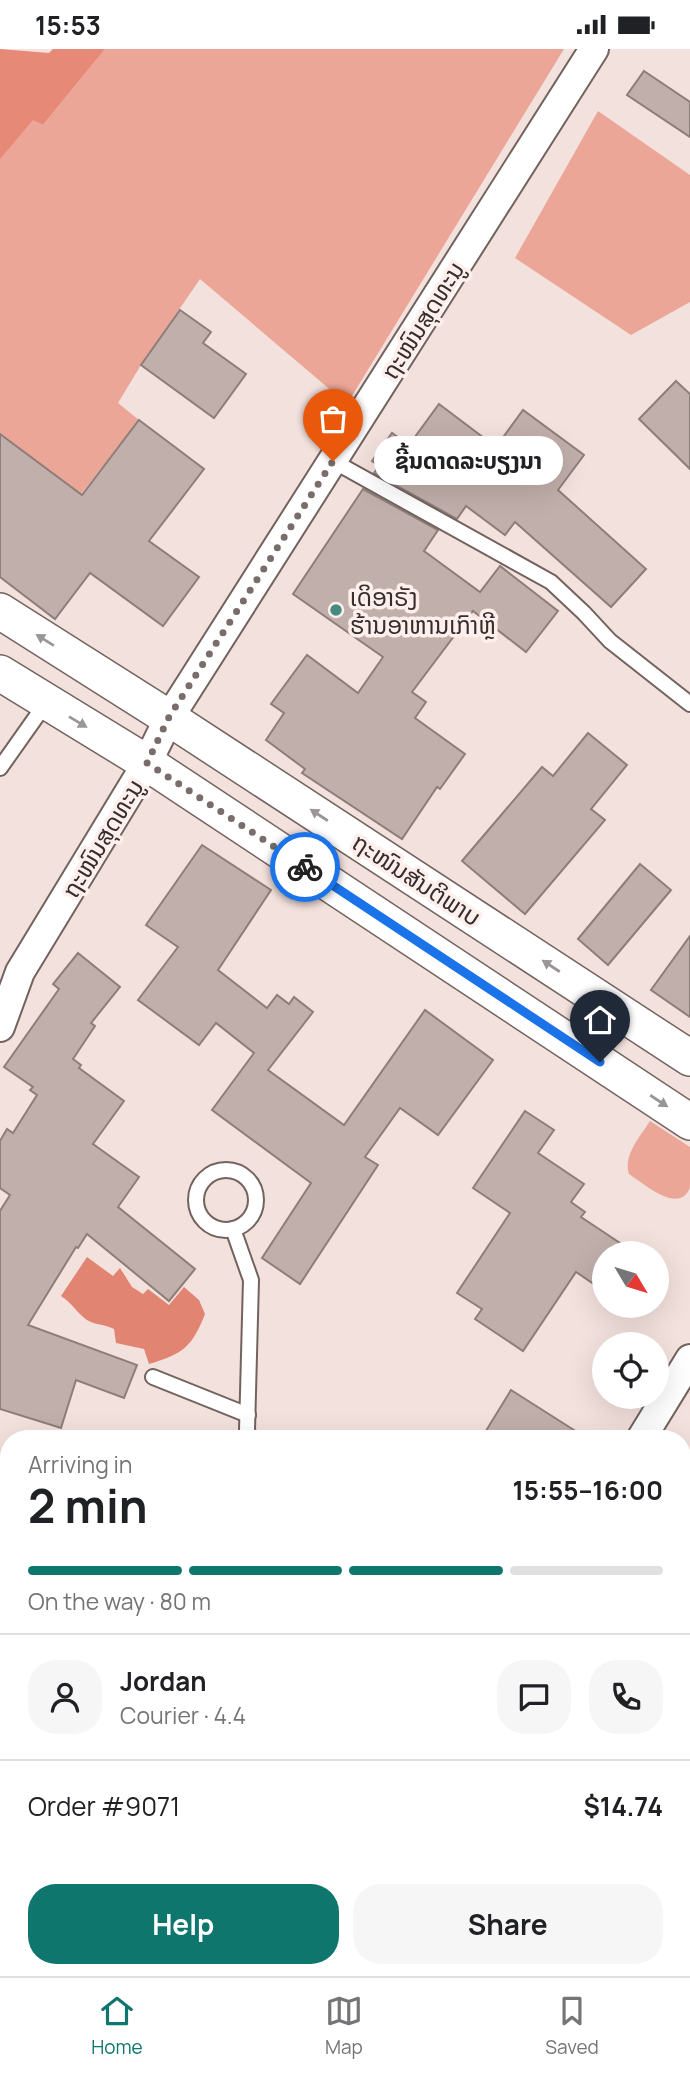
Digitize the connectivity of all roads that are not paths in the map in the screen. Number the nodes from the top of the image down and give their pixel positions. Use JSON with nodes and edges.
{"nodes":[{"id":1,"x":594,"y":49,"type":"edge"},
{"id":2,"x":333,"y":461,"type":"junction"},
{"id":3,"x":0,"y":611,"type":"edge"},
{"id":4,"x":0,"y":673,"type":"edge"},
{"id":5,"x":46,"y":703,"type":"junction"},
{"id":6,"x":690,"y":704,"type":"edge"},
{"id":7,"x":169,"y":717,"type":"junction"},
{"id":8,"x":147,"y":763,"type":"junction"},
{"id":9,"x":0,"y":768,"type":"edge"},
{"id":10,"x":0,"y":1027,"type":"edge"},
{"id":11,"x":690,"y":1058,"type":"edge"},
{"id":12,"x":690,"y":1122,"type":"edge"},
{"id":13,"x":233,"y":1229,"type":"junction"},
{"id":14,"x":690,"y":1359,"type":"edge"},
{"id":15,"x":153,"y":1377,"type":"dead end"},
{"id":16,"x":248,"y":1415,"type":"junction"},
{"id":17,"x":247,"y":1430,"type":"edge"},
{"id":18,"x":647,"y":1430,"type":"edge"}],
"edges":[{"from":1,"to":2,"type":"street","name":"ຖະໜົນສຸດທະນູ"},
{"from":2,"to":6,"type":"lane"},
{"from":2,"to":7,"type":"street","name":"ຖະໜົນສຸດທະນູ"},
{"from":7,"to":3,"type":"street","name":"ຖະໜົນສັນຕິພາບ","one_way":true},
{"from":4,"to":5,"type":"street"},
{"from":5,"to":8,"type":"street","one_way":true},
{"from":5,"to":9,"type":"lane"},
{"from":7,"to":8,"type":"street","name":"ຖະໜົນສຸດທະນູ"},
{"from":11,"to":7,"type":"street","name":"ຖະໜົນສັນຕິພາບ","one_way":true},
{"from":8,"to":10,"type":"street","name":"ຖະໜົນສຸດທະນູ"},
{"from":8,"to":12,"type":"street","one_way":true},
{"from":13,"to":13,"type":"lane"},
{"from":13,"to":16,"type":"lane"},
{"from":14,"to":18,"type":"street"},
{"from":15,"to":16,"type":"lane"},
{"from":16,"to":17,"type":"lane"}]}
